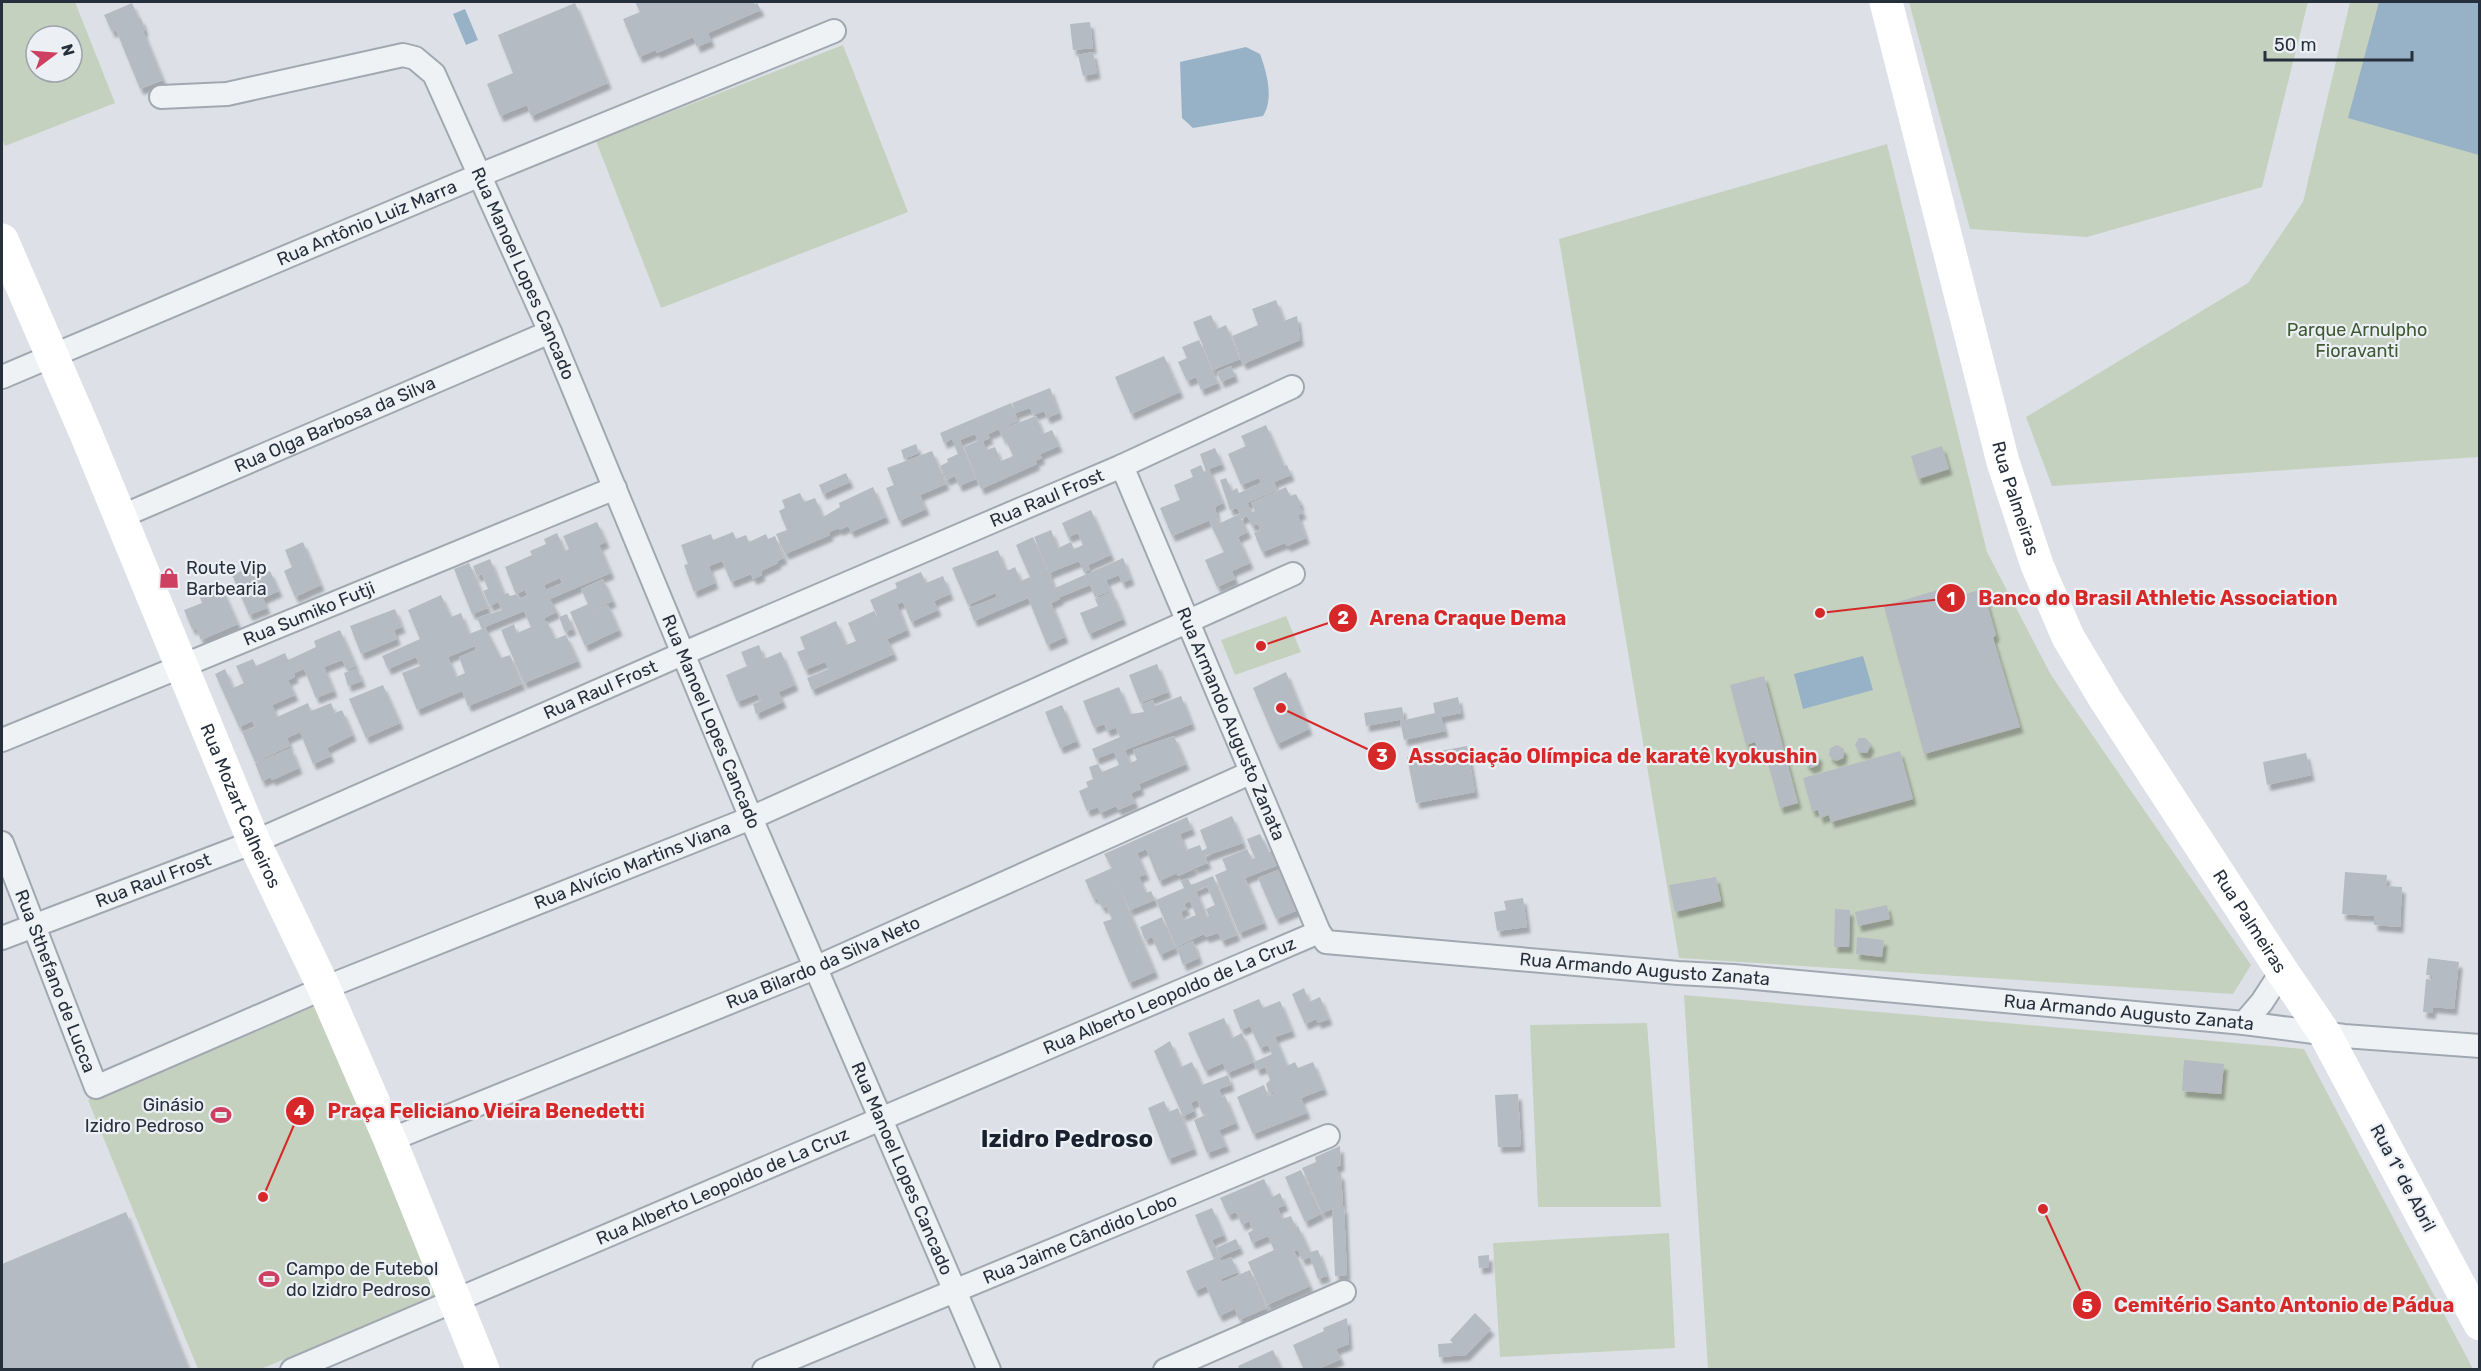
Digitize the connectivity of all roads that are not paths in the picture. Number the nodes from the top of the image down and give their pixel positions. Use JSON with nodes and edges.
{"nodes":[{"id":1,"x":1886,"y":2,"type":"edge"},
{"id":2,"x":834,"y":31,"type":"dead end"},
{"id":3,"x":161,"y":97,"type":"dead end"},
{"id":4,"x":480,"y":175,"type":"junction"},
{"id":5,"x":2,"y":240,"type":"edge"},
{"id":6,"x":550,"y":332,"type":"junction"},
{"id":7,"x":51,"y":354,"type":"junction"},
{"id":8,"x":2,"y":377,"type":"edge"},
{"id":9,"x":1292,"y":387,"type":"dead end"},
{"id":10,"x":1122,"y":466,"type":"junction"},
{"id":11,"x":615,"y":488,"type":"junction"},
{"id":12,"x":120,"y":518,"type":"junction"},
{"id":13,"x":1293,"y":574,"type":"dead end"},
{"id":14,"x":1188,"y":621,"type":"junction"},
{"id":15,"x":682,"y":654,"type":"junction"},
{"id":16,"x":182,"y":666,"type":"junction"},
{"id":17,"x":2,"y":740,"type":"edge"},
{"id":18,"x":1250,"y":773,"type":"junction"},
{"id":19,"x":751,"y":818,"type":"junction"},
{"id":20,"x":254,"y":842,"type":"junction"},
{"id":21,"x":2,"y":843,"type":"edge"},
{"id":22,"x":34,"y":924,"type":"junction"},
{"id":23,"x":1319,"y":932,"type":"junction"},
{"id":24,"x":2,"y":938,"type":"edge"},
{"id":25,"x":817,"y":967,"type":"junction"},
{"id":26,"x":2282,"y":971,"type":"junction"},
{"id":27,"x":324,"y":988,"type":"junction"},
{"id":28,"x":2244,"y":1023,"type":"junction"},
{"id":29,"x":2325,"y":1034,"type":"junction"},
{"id":30,"x":2480,"y":1046,"type":"edge"},
{"id":31,"x":96,"y":1087,"type":"joint"},
{"id":32,"x":879,"y":1119,"type":"junction"},
{"id":33,"x":1328,"y":1136,"type":"dead end"},
{"id":34,"x":390,"y":1140,"type":"junction"},
{"id":35,"x":956,"y":1291,"type":"junction"},
{"id":36,"x":1344,"y":1292,"type":"dead end"},
{"id":37,"x":454,"y":1300,"type":"junction"},
{"id":38,"x":2480,"y":1324,"type":"edge"},
{"id":39,"x":332,"y":1362,"type":"edge"},
{"id":40,"x":292,"y":1370,"type":"edge"},
{"id":41,"x":483,"y":1370,"type":"edge"},
{"id":42,"x":764,"y":1370,"type":"edge"},
{"id":43,"x":989,"y":1370,"type":"edge"},
{"id":44,"x":1165,"y":1370,"type":"edge"}],
"edges":[{"from":1,"to":26,"type":"street","name":"Rua Palmeiras"},
{"from":2,"to":4,"type":"street","name":"Rua Antônio Luiz Marra"},
{"from":3,"to":4,"type":"street","name":"Rua Manoel Lopes Cancado"},
{"from":4,"to":6,"type":"street","name":"Rua Manoel Lopes Cancado"},
{"from":4,"to":7,"type":"street","name":"Rua Antônio Luiz Marra"},
{"from":5,"to":7,"type":"street","name":"Rua Mozart Calheiros"},
{"from":6,"to":11,"type":"street","name":"Rua Manoel Lopes Cancado"},
{"from":6,"to":12,"type":"street","name":"Rua Olga Barbosa da Silva"},
{"from":7,"to":8,"type":"street","name":"Rua Antônio Luiz Marra"},
{"from":7,"to":12,"type":"street","name":"Rua Mozart Calheiros"},
{"from":9,"to":10,"type":"street","name":"Rua Raul Frost"},
{"from":10,"to":14,"type":"street","name":"Rua Armando Augusto Zanata"},
{"from":10,"to":15,"type":"street","name":"Rua Raul Frost"},
{"from":11,"to":15,"type":"street","name":"Rua Manoel Lopes Cancado"},
{"from":11,"to":16,"type":"street","name":"Rua Sumiko Futji"},
{"from":12,"to":16,"type":"street","name":"Rua Mozart Calheiros"},
{"from":13,"to":14,"type":"street","name":"Rua Alvício Martins Viana"},
{"from":14,"to":18,"type":"street","name":"Rua Armando Augusto Zanata"},
{"from":14,"to":19,"type":"street","name":"Rua Alvício Martins Viana"},
{"from":15,"to":19,"type":"street","name":"Rua Manoel Lopes Cancado"},
{"from":15,"to":20,"type":"street","name":"Rua Raul Frost"},
{"from":16,"to":17,"type":"street","name":"Rua Sumiko Futji"},
{"from":16,"to":20,"type":"street","name":"Rua Mozart Calheiros"},
{"from":18,"to":23,"type":"street","name":"Rua Armando Augusto Zanata"},
{"from":18,"to":25,"type":"street","name":"Rua Bilardo da Silva Neto"},
{"from":19,"to":25,"type":"street","name":"Rua Manoel Lopes Cancado"},
{"from":19,"to":27,"type":"street","name":"Rua Alvício Martins Viana"},
{"from":20,"to":22,"type":"street","name":"Rua Raul Frost"},
{"from":20,"to":27,"type":"street","name":"Rua Mozart Calheiros"},
{"from":21,"to":22,"type":"street","name":"Rua Sthefano de Lucca"},
{"from":22,"to":24,"type":"street","name":"Rua Raul Frost"},
{"from":22,"to":31,"type":"street","name":"Rua Sthefano de Lucca"},
{"from":23,"to":28,"type":"street","name":"Rua Armando Augusto Zanata"},
{"from":23,"to":32,"type":"street","name":"Rua Alberto Leopoldo de La Cruz"},
{"from":25,"to":32,"type":"street","name":"Rua Manoel Lopes Cancado"},
{"from":25,"to":34,"type":"street","name":"Rua Bilardo da Silva Neto"},
{"from":26,"to":28,"type":"street"},
{"from":26,"to":29,"type":"street","name":"Rua Palmeiras"},
{"from":27,"to":31,"type":"street","name":"Rua Alvício Martins Viana"},
{"from":27,"to":34,"type":"street","name":"Rua Mozart Calheiros"},
{"from":28,"to":29,"type":"street","name":"Rua Armando Augusto Zanata"},
{"from":29,"to":30,"type":"street","name":"Rua Armando Augusto Zanata"},
{"from":29,"to":38,"type":"street","name":"Rua 1º de Abril"},
{"from":32,"to":35,"type":"street","name":"Rua Manoel Lopes Cancado"},
{"from":32,"to":37,"type":"street","name":"Rua Alberto Leopoldo de La Cruz"},
{"from":33,"to":35,"type":"street","name":"Rua Jaime Cândido Lobo"},
{"from":34,"to":37,"type":"street","name":"Rua Mozart Calheiros"},
{"from":35,"to":42,"type":"street","name":"Rua Jaime Cândido Lobo"},
{"from":35,"to":43,"type":"street","name":"Rua Manoel Lopes Cancado"},
{"from":36,"to":44,"type":"street"},
{"from":37,"to":39,"type":"street","name":"Rua Alberto Leopoldo de La Cruz"},
{"from":37,"to":41,"type":"street","name":"Rua Mozart Calheiros"},
{"from":39,"to":40,"type":"street","name":"Rua Alberto Leopoldo de La Cruz"}]}
